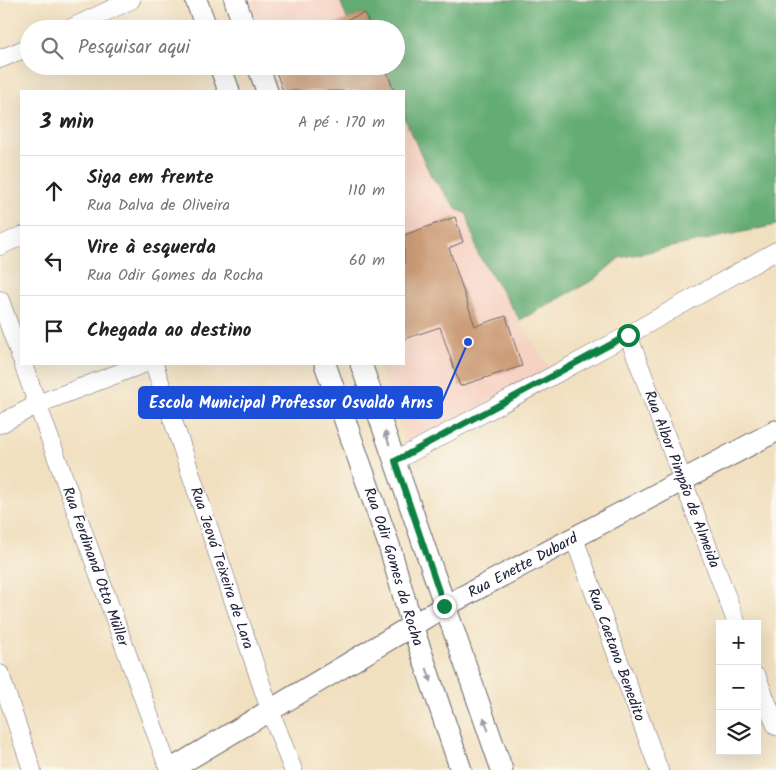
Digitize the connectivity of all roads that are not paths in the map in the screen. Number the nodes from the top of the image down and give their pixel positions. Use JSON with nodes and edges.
{"nodes":[{"id":1,"x":131,"y":0,"type":"edge"},
{"id":2,"x":196,"y":0,"type":"edge"},
{"id":3,"x":236,"y":0,"type":"edge"},
{"id":4,"x":88,"y":20,"type":"edge"},
{"id":5,"x":204,"y":20,"type":"edge"},
{"id":6,"x":242,"y":20,"type":"edge"},
{"id":7,"x":20,"y":51,"type":"edge"},
{"id":8,"x":0,"y":60,"type":"edge"},
{"id":9,"x":223,"y":75,"type":"edge"},
{"id":10,"x":261,"y":75,"type":"edge"},
{"id":11,"x":229,"y":90,"type":"edge"},
{"id":12,"x":267,"y":90,"type":"edge"},
{"id":13,"x":20,"y":236,"type":"edge"},
{"id":14,"x":0,"y":246,"type":"edge"},
{"id":15,"x":776,"y":252,"type":"edge"},
{"id":16,"x":0,"y":300,"type":"edge"},
{"id":17,"x":628,"y":335,"type":"junction"},
{"id":18,"x":20,"y":355,"type":"edge"},
{"id":19,"x":23,"y":365,"type":"edge"},
{"id":20,"x":140,"y":365,"type":"edge"},
{"id":21,"x":154,"y":365,"type":"edge"},
{"id":22,"x":325,"y":365,"type":"edge"},
{"id":23,"x":361,"y":365,"type":"edge"},
{"id":24,"x":38,"y":404,"type":"junction"},
{"id":25,"x":0,"y":424,"type":"edge"},
{"id":26,"x":776,"y":431,"type":"edge"},
{"id":27,"x":395,"y":461,"type":"junction"},
{"id":28,"x":682,"y":481,"type":"junction"},
{"id":29,"x":574,"y":538,"type":"junction"},
{"id":30,"x":444,"y":606,"type":"junction"},
{"id":31,"x":735,"y":620,"type":"edge"},
{"id":32,"x":412,"y":625,"type":"junction"},
{"id":33,"x":0,"y":674,"type":"edge"},
{"id":34,"x":761,"y":688,"type":"edge"},
{"id":35,"x":270,"y":710,"type":"junction"},
{"id":36,"x":776,"y":726,"type":"edge"},
{"id":37,"x":32,"y":770,"type":"edge"},
{"id":38,"x":169,"y":770,"type":"edge"},
{"id":39,"x":293,"y":770,"type":"edge"},
{"id":40,"x":461,"y":770,"type":"edge"},
{"id":41,"x":502,"y":770,"type":"edge"},
{"id":42,"x":659,"y":770,"type":"edge"}],
"edges":[{"from":1,"to":4,"type":"street"},
{"from":2,"to":5,"type":"street"},
{"from":3,"to":6,"type":"street"},
{"from":7,"to":8,"type":"street"},
{"from":9,"to":11,"type":"street"},
{"from":10,"to":12,"type":"street"},
{"from":13,"to":14,"type":"street"},
{"from":15,"to":17,"type":"street"},
{"from":16,"to":18,"type":"street"},
{"from":17,"to":27,"type":"street"},
{"from":17,"to":28,"type":"street","name":"Rua Albor Pimpão de Almeida"},
{"from":19,"to":24,"type":"street","name":"Rua Ferdinand Otto Müller"},
{"from":20,"to":24,"type":"street"},
{"from":21,"to":35,"type":"street","name":"Rua Jeová Teixeira de Lara"},
{"from":22,"to":32,"type":"street","name":"Rua Odir Gomes da Rocha"},
{"from":27,"to":23,"type":"street","one_way":true},
{"from":24,"to":25,"type":"street"},
{"from":24,"to":38,"type":"street","name":"Rua Ferdinand Otto Müller"},
{"from":26,"to":28,"type":"street","name":"Rua Enette Dubard"},
{"from":27,"to":30,"type":"street"},
{"from":28,"to":29,"type":"street","name":"Rua Enette Dubard"},
{"from":28,"to":31,"type":"street","name":"Rua Albor Pimpão de Almeida"},
{"from":29,"to":30,"type":"street","name":"Rua Enette Dubard"},
{"from":29,"to":42,"type":"street","name":"Rua Caetano Benedito"},
{"from":30,"to":32,"type":"street","name":"Rua Enette Dubard"},
{"from":41,"to":30,"type":"street","one_way":true},
{"from":32,"to":35,"type":"street","name":"Rua Enette Dubard"},
{"from":32,"to":40,"type":"street","name":"Rua Odir Gomes da Rocha","one_way":true},
{"from":33,"to":37,"type":"street"},
{"from":34,"to":36,"type":"street"},
{"from":35,"to":38,"type":"street","name":"Rua Enette Dubard"},
{"from":35,"to":39,"type":"street","name":"Rua Jeová Teixeira de Lara"}]}
